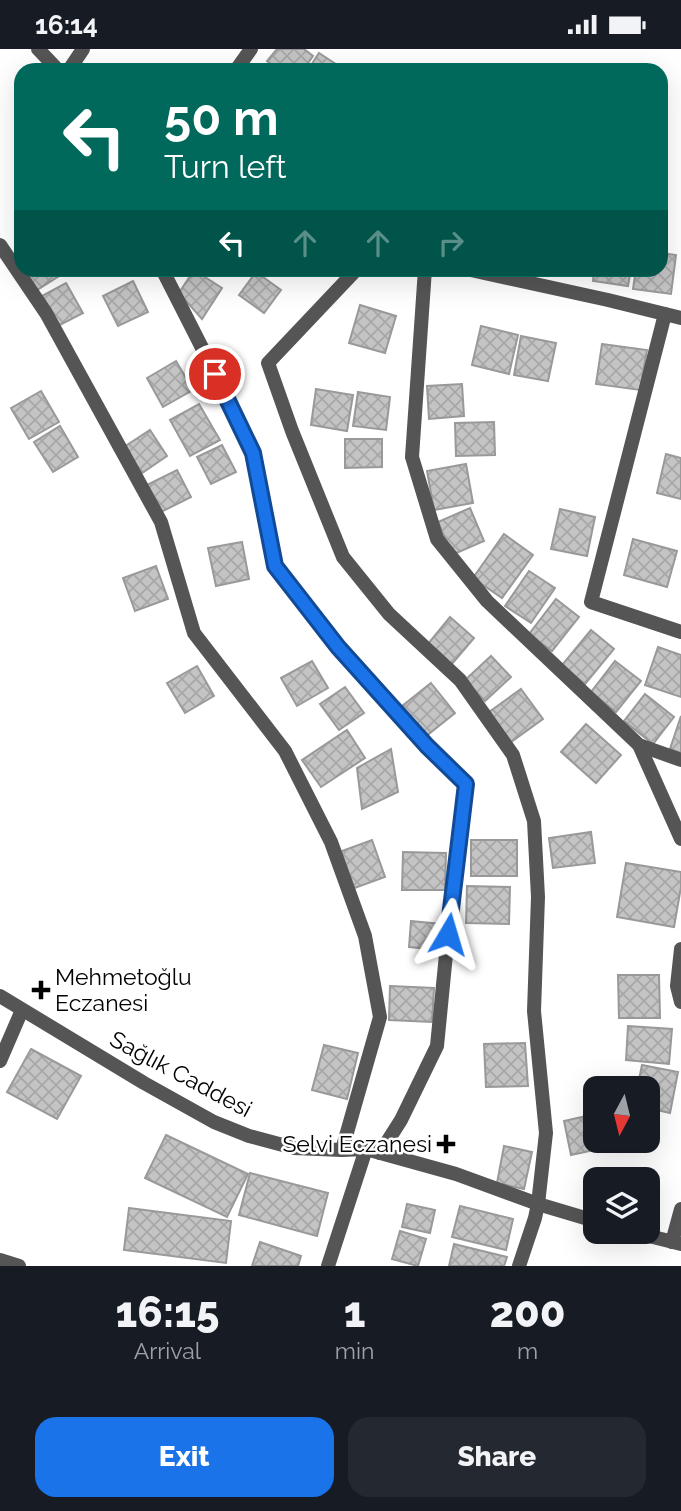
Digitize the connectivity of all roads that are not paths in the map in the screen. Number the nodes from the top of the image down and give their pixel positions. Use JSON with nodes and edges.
{"nodes":[{"id":1,"x":38,"y":49,"type":"edge"},
{"id":2,"x":51,"y":63,"type":"edge"},
{"id":3,"x":0,"y":245,"type":"edge"},
{"id":4,"x":14,"y":266,"type":"edge"},
{"id":5,"x":22,"y":277,"type":"edge"},
{"id":6,"x":166,"y":277,"type":"edge"},
{"id":7,"x":349,"y":277,"type":"edge"},
{"id":8,"x":424,"y":277,"type":"edge"},
{"id":9,"x":504,"y":277,"type":"edge"},
{"id":10,"x":665,"y":314,"type":"junction"},
{"id":11,"x":681,"y":319,"type":"edge"},
{"id":12,"x":681,"y":632,"type":"edge"},
{"id":13,"x":639,"y":745,"type":"junction"},
{"id":14,"x":681,"y":760,"type":"edge"},
{"id":15,"x":681,"y":839,"type":"edge"},
{"id":16,"x":681,"y":949,"type":"edge"},
{"id":17,"x":0,"y":996,"type":"edge"},
{"id":18,"x":681,"y":1002,"type":"edge"},
{"id":19,"x":22,"y":1010,"type":"junction"},
{"id":20,"x":0,"y":1061,"type":"edge"},
{"id":21,"x":342,"y":1150,"type":"junction"},
{"id":22,"x":373,"y":1151,"type":"junction"},
{"id":23,"x":538,"y":1204,"type":"junction"},
{"id":24,"x":681,"y":1209,"type":"edge"},
{"id":25,"x":583,"y":1217,"type":"edge"},
{"id":26,"x":676,"y":1243,"type":"edge"},
{"id":27,"x":0,"y":1260,"type":"edge"},
{"id":28,"x":19,"y":1266,"type":"edge"},
{"id":29,"x":328,"y":1266,"type":"edge"},
{"id":30,"x":520,"y":1266,"type":"edge"}],
"edges":[{"from":1,"to":2,"type":"street"},
{"from":3,"to":4,"type":"street"},
{"from":5,"to":21,"type":"street"},
{"from":6,"to":22,"type":"street"},
{"from":7,"to":23,"type":"street"},
{"from":8,"to":13,"type":"street"},
{"from":9,"to":10,"type":"street"},
{"from":10,"to":11,"type":"street"},
{"from":10,"to":12,"type":"street"},
{"from":13,"to":14,"type":"street"},
{"from":13,"to":15,"type":"street"},
{"from":16,"to":18,"type":"street"},
{"from":17,"to":19,"type":"street","name":"Sağlık Caddesi"},
{"from":19,"to":20,"type":"street"},
{"from":19,"to":21,"type":"street","name":"Sağlık Caddesi"},
{"from":21,"to":22,"type":"street","name":"Sağlık Caddesi"},
{"from":22,"to":23,"type":"street","name":"Sağlık Caddesi"},
{"from":22,"to":29,"type":"street"},
{"from":23,"to":25,"type":"street","name":"Sağlık Caddesi"},
{"from":23,"to":30,"type":"street"},
{"from":24,"to":26,"type":"street"},
{"from":27,"to":28,"type":"street"}]}
